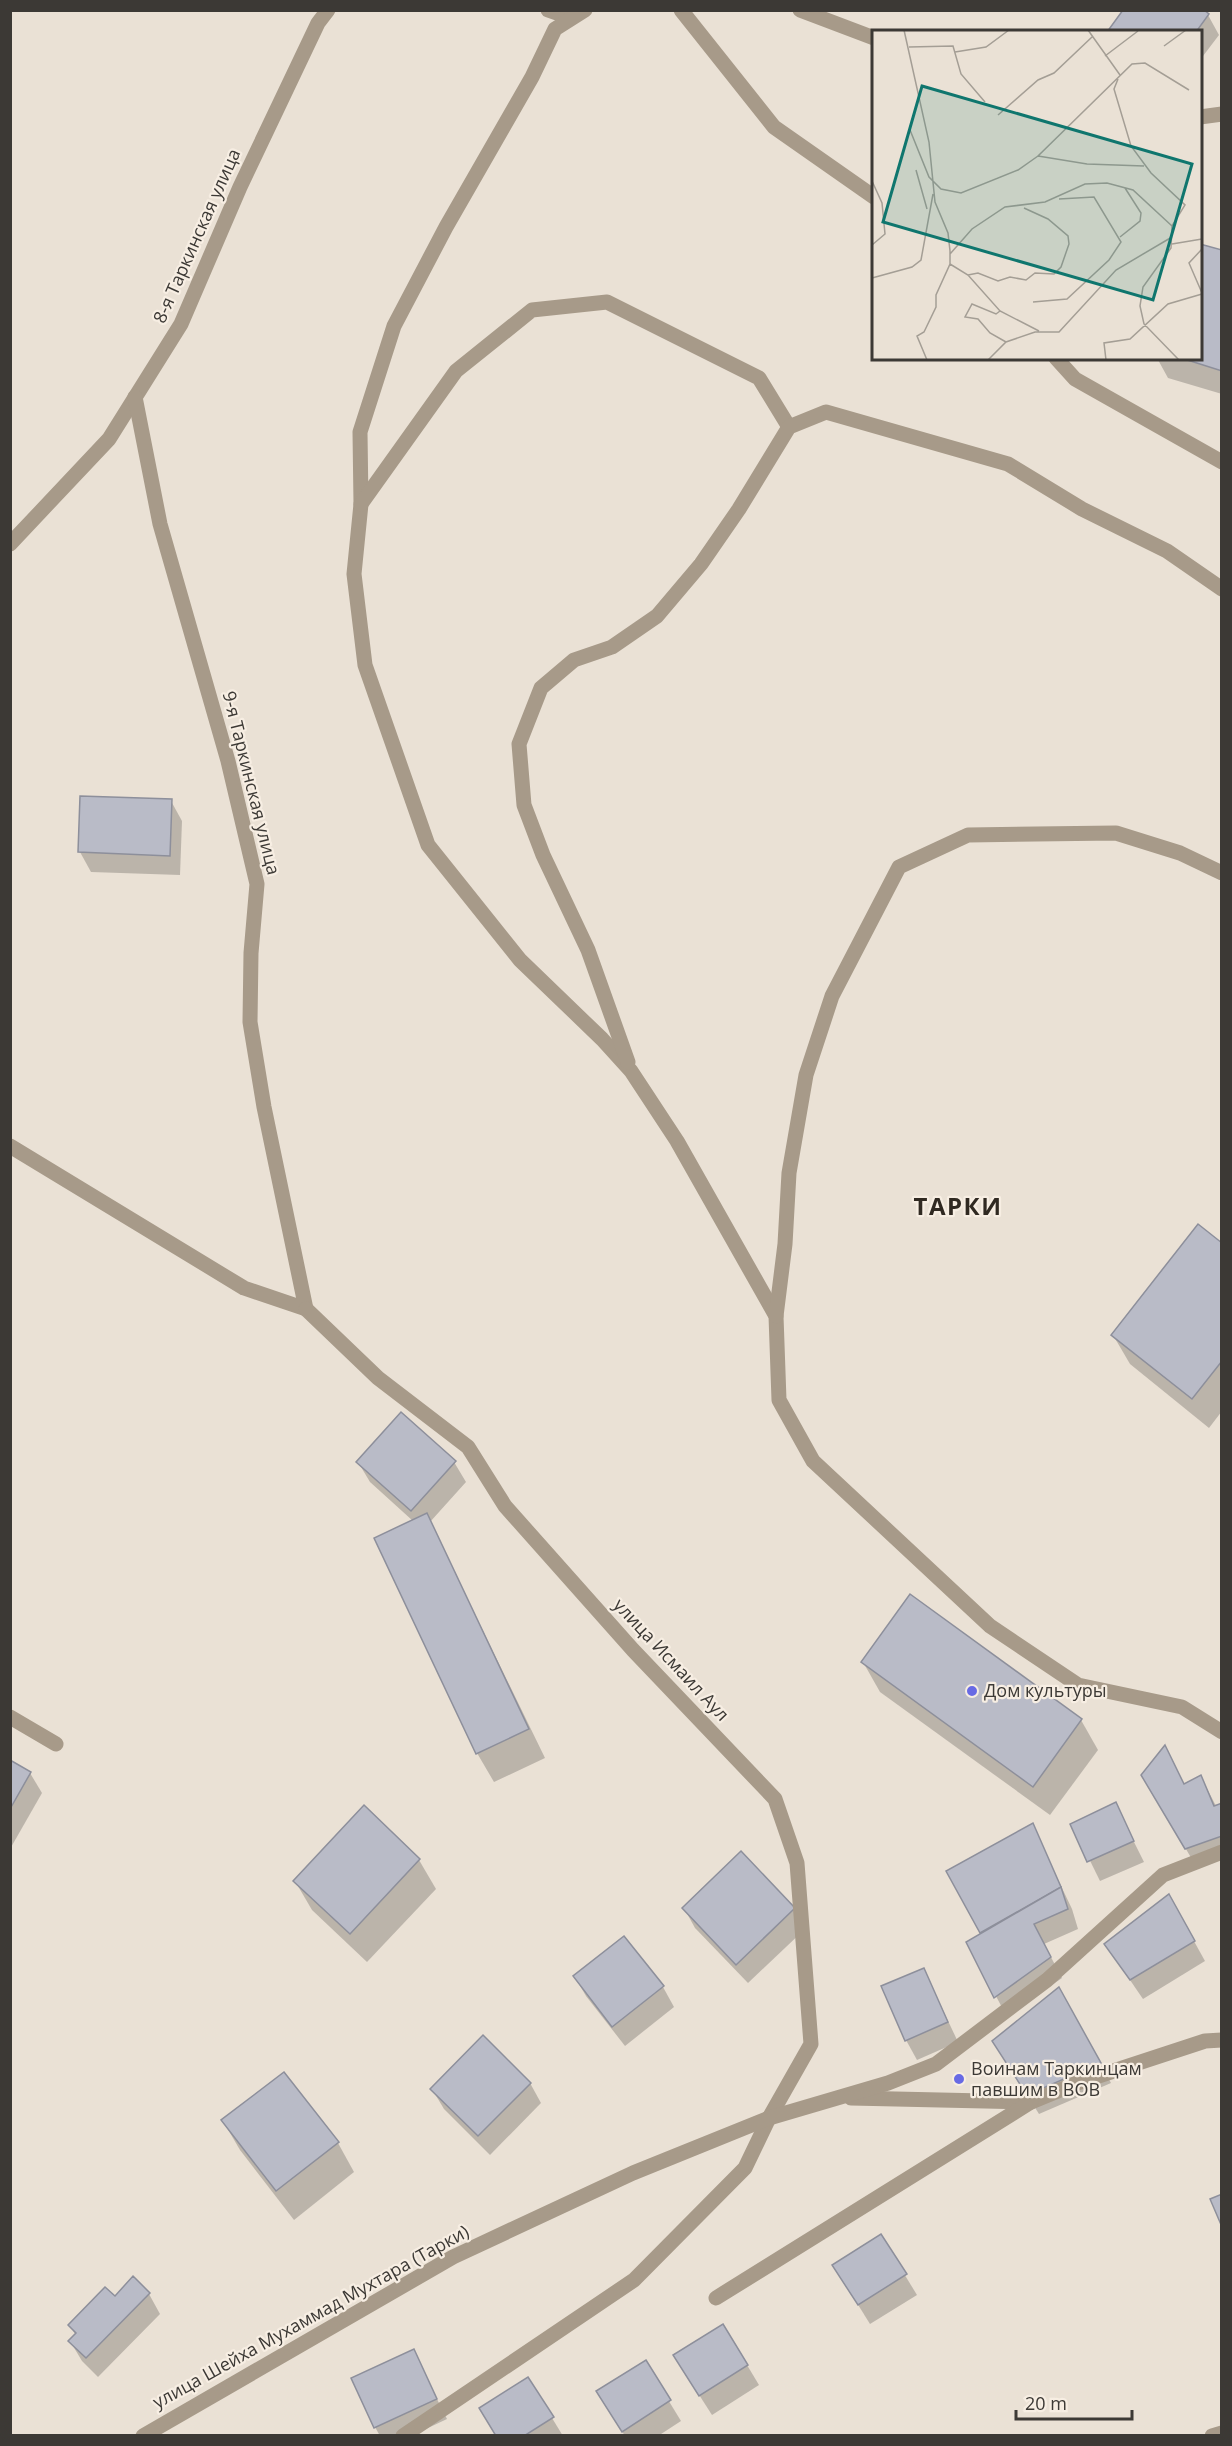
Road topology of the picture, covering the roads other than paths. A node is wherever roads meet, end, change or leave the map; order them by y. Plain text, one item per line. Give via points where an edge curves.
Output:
1 (328, 10) edge
2 (548, 10) edge
3 (585, 10) edge
4 (681, 10) edge
5 (800, 10) edge
6 (571, 18) junction
7 (872, 38) edge
8 (1221, 114) edge
9 (1202, 117) edge
10 (872, 196) edge
11 (1058, 360) edge
12 (135, 397) junction
13 (789, 427) junction
14 (1221, 462) edge
15 (361, 504) junction
16 (10, 544) edge
17 (1221, 589) edge
18 (1221, 873) edge
19 (631, 1071) junction
20 (10, 1146) edge
21 (306, 1309) junction
22 (776, 1316) junction
23 (10, 1717) edge
24 (1221, 1732) edge
25 (56, 1744) dead end
26 (1221, 1852) edge
27 (1221, 2040) edge
28 (833, 2097) junction
29 (1031, 2102) junction
30 (769, 2118) junction
31 (716, 2298) dead end
32 (1221, 2433) edge
33 (142, 2436) edge
34 (403, 2436) edge
35 (1212, 2436) edge

1 - 12 street, 8-я Таркинская улица via 318,23 245,176 181,324
2 - 6 street
3 - 6 street
4 - 10 street via 774,127
5 - 7 street
6 - 15 street via 555,29 394,326 360,432
8 - 9 street
11 - 14 street via 1075,379
12 - 16 street, 8-я Таркинская улица via 109,439
12 - 21 street, 9-я Таркинская улица via 160,524 228,761 257,884 250,1022
13 - 15 street via 759,378 607,302 532,310 456,371
13 - 17 street via 826,412 1008,464 1082,509 1167,550
13 - 19 street via 707,555 657,616 612,647 574,660 541,688 519,744 524,805 588,950
15 - 19 street via 354,574 366,665 428,845 520,960
18 - 22 street via 1180,853 1116,833 968,835 900,867 832,996 806,1075 789,1173
19 - 22 street via 677,1141
20 - 21 street via 244,1288
21 - 30 street, улица Исмаил Аул via 378,1378 468,1447 505,1506 633,1650 775,1799 797,1863 812,2044
22 - 24 street via 779,1400 813,1461 990,1626 1068,1678 1078,1684 1182,1707
23 - 25 street
26 - 28 street, улица Шейха Мухаммад Мухтара (Тарки) via 1163,1875 1047,1980 936,2064 888,2083
27 - 29 street via 1205,2041
28 - 29 street
28 - 30 street, улица Шейха Мухаммад Мухтара (Тарки)
29 - 31 street
30 - 33 street, улица Шейха Мухаммад Мухтара (Тарки) via 633,2173 453,2257
30 - 34 street, улица Исмаил Аул via 745,2168 634,2280
32 - 35 street

